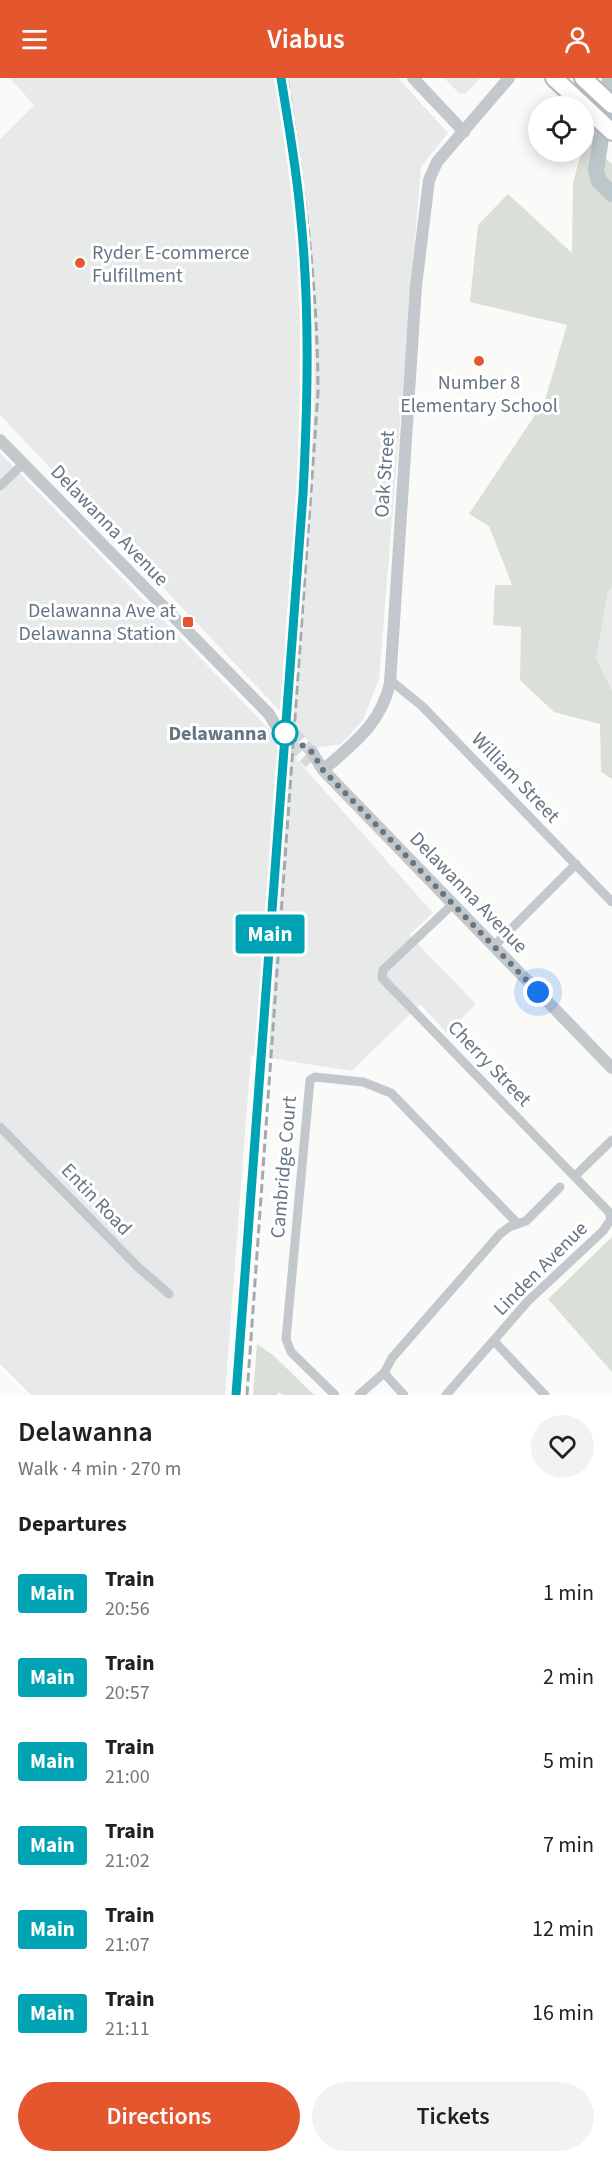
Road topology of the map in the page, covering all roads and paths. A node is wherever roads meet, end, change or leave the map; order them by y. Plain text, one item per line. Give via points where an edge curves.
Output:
1 (413, 78) edge
2 (509, 78) edge
3 (554, 78) edge
4 (589, 84) edge
5 (612, 105) edge
6 (464, 132) junction
7 (612, 132) edge
8 (0, 440) edge
9 (23, 464) junction
10 (0, 486) edge
11 (390, 680) junction
12 (276, 721) tunnel mouth
13 (311, 758) tunnel mouth
14 (323, 770) junction
15 (576, 864) junction
16 (612, 902) edge
17 (454, 903) junction
18 (494, 946) junction
19 (612, 1068) edge
20 (0, 1126) edge
21 (612, 1140) edge
22 (575, 1176) junction
23 (560, 1187) dead end
24 (517, 1223) junction
25 (169, 1294) dead end
26 (494, 1341) junction
27 (384, 1373) junction
28 (335, 1395) edge
29 (359, 1395) edge
30 (404, 1395) edge
31 (446, 1395) edge
32 (545, 1395) edge

1 - 6 street
2 - 6 street, Oak Street
3 - 7 highway
4 - 5 highway
6 - 11 street, Oak Street via 433,168 426,192 416,286
8 - 9 street, Delawanna Avenue
9 - 10 street
9 - 12 street, Delawanna Avenue
11 - 14 street, Oak Street via 386,702 374,723
11 - 15 street, William Street via 422,706
13 - 14 street, Delawanna Avenue
14 - 17 street, Delawanna Avenue
15 - 16 street, William Street
15 - 18 street
17 - 18 street, Delawanna Avenue
17 - 22 street, Cherry Street via 381,975
18 - 19 street, Delawanna Avenue
20 - 25 street, Entin Road
21 - 22 street
22 - 26 street, Linden Avenue via 611,1219 528,1301
23 - 24 street via 526,1221
24 - 27 street via 500,1234 392,1358
24 - 28 street, Cambridge Court via 391,1093 363,1082 315,1077 310,1080 286,1339 291,1352
26 - 31 street, Linden Avenue
26 - 32 street
27 - 29 street
27 - 30 street

